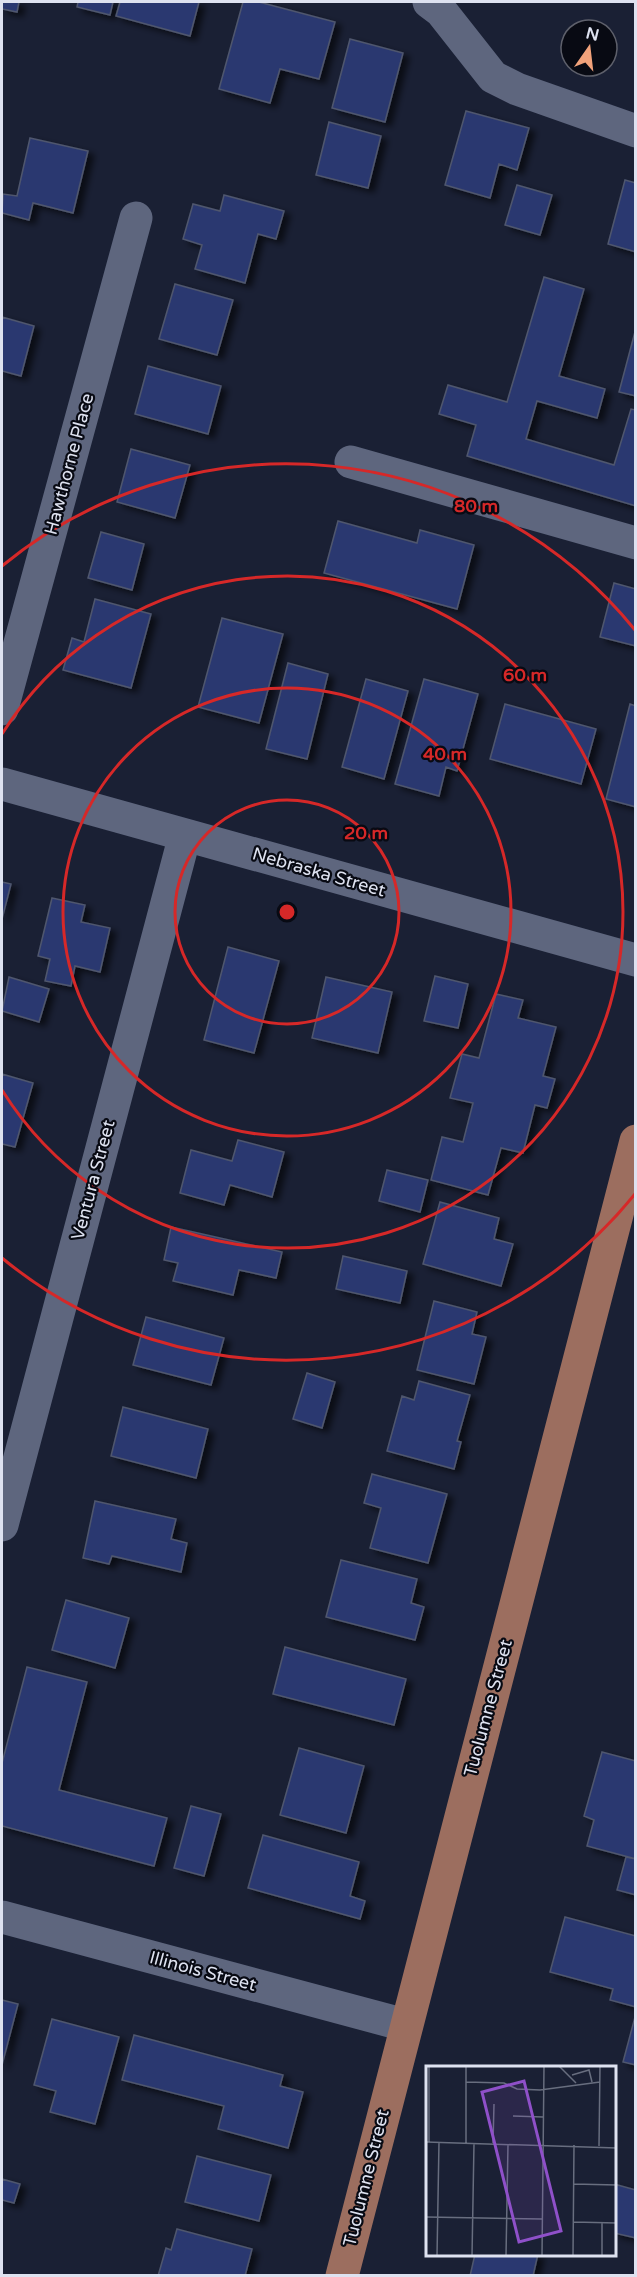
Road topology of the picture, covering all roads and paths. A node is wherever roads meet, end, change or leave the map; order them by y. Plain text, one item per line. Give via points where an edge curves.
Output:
1 (429, 2) edge
2 (636, 131) edge
3 (136, 218) dead end
4 (351, 462) dead end
5 (636, 543) edge
6 (2, 709) edge
7 (2, 784) edge
8 (184, 835) junction
9 (636, 960) edge
10 (636, 1141) edge
11 (2, 1525) edge
12 (2, 1917) edge
13 (405, 2025) junction
14 (342, 2276) edge

1 - 2 street via 441,11 493,77
3 - 6 street, Hawthorne Place
4 - 5 street
7 - 8 street, Nebraska Street
8 - 9 street, Nebraska Street
8 - 11 street, Ventura Street
10 - 13 main road, Tuolumne Street
12 - 13 street, Illinois Street
13 - 14 main road, Tuolumne Street

